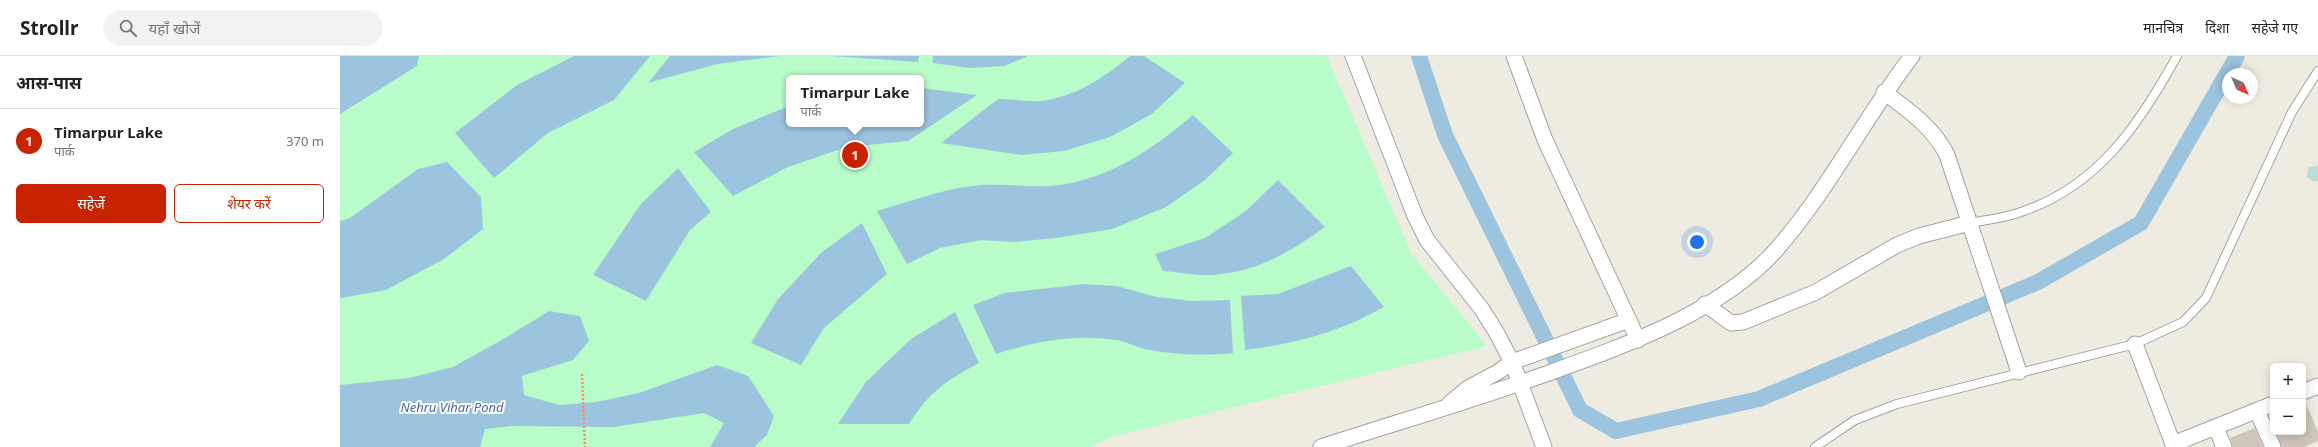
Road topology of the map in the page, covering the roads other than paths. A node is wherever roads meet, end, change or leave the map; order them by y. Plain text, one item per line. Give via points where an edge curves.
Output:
1 (1353, 56) edge
2 (1514, 56) edge
3 (1912, 56) edge
4 (2177, 56) edge
5 (2318, 72) edge
6 (1884, 92) junction
7 (1972, 227) junction
8 (1705, 304) junction
9 (1629, 320) junction
10 (1638, 340) junction
11 (2135, 344) junction
12 (1518, 360) junction
13 (2019, 372) junction
14 (1520, 383) junction
15 (2318, 386) edge
16 (2306, 391) edge
17 (2270, 405) edge
18 (1446, 407) junction
19 (2257, 411) junction
20 (2216, 428) junction
21 (2174, 445) edge
22 (1321, 447) edge
23 (1544, 447) edge
24 (1815, 447) edge
25 (2224, 447) edge
26 (2273, 447) edge

1 - 12 street via 1415,216 1427,240
2 - 9 street via 1544,140
3 - 6 street
4 - 7 lane via 2164,80 2128,132 2095,171 2064,193 2018,213
5 - 11 lane via 2292,112 2206,298 2182,322
6 - 7 street via 1929,127 1940,141
6 - 8 street via 1812,205 1776,250 1754,272
7 - 8 street via 1919,236 1897,245 1816,292 1743,322 1731,323
7 - 13 street
8 - 10 street
9 - 10 street
9 - 12 street
10 - 14 street
11 - 13 lane
11 - 21 street
12 - 14 street
12 - 18 street via 1468,388
13 - 24 lane via 1897,404 1855,420
14 - 18 street
14 - 23 street
15 - 16 street
17 - 19 street
18 - 22 street
19 - 20 street
19 - 26 street
20 - 21 street
20 - 25 street

